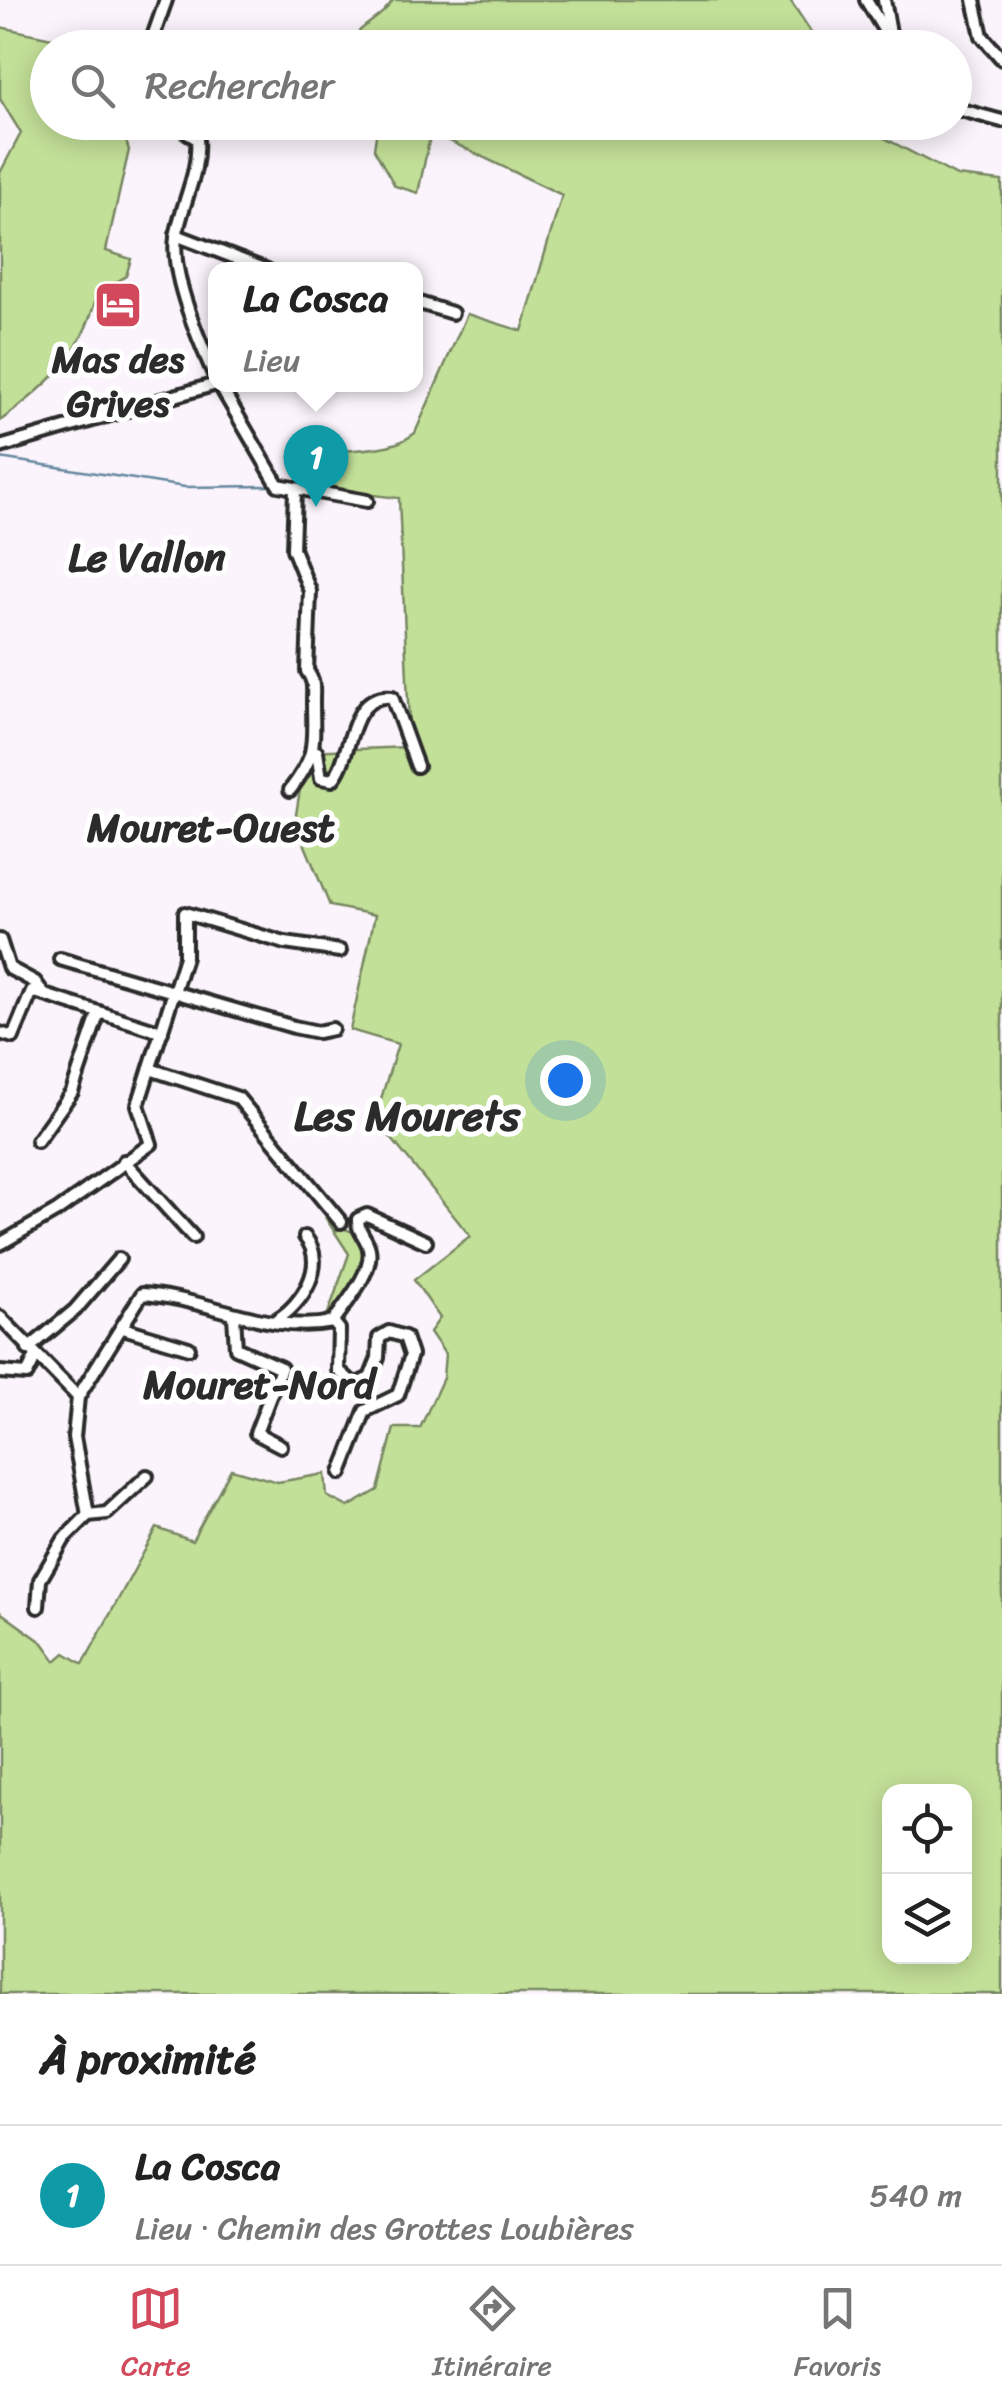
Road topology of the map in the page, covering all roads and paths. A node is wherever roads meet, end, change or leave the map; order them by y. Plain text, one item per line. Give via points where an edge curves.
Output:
1 (166, 0) edge
2 (866, 0) edge
3 (884, 0) edge
4 (974, 0) edge
5 (155, 30) edge
6 (884, 30) edge
7 (891, 30) edge
8 (1002, 59) edge
9 (972, 113) edge
10 (1002, 121) edge
11 (195, 140) edge
12 (176, 235) junction
13 (246, 262) edge
14 (423, 304) edge
15 (452, 313) dead end
16 (208, 357) edge
17 (208, 385) edge
18 (223, 392) edge
19 (0, 447) edge
20 (296, 492) junction
21 (367, 501) dead end
22 (316, 740) junction
23 (417, 766) dead end
24 (290, 790) dead end
25 (0, 940) edge
26 (340, 951) dead end
27 (60, 959) dead end
28 (43, 993) junction
29 (174, 993) junction
30 (99, 1012) junction
31 (332, 1029) dead end
32 (162, 1032) junction
33 (0, 1033) edge
34 (150, 1069) junction
35 (37, 1141) dead end
36 (124, 1161) junction
37 (340, 1222) dead end
38 (194, 1237) dead end
39 (305, 1237) dead end
40 (426, 1242) dead end
41 (0, 1244) edge
42 (119, 1259) dead end
43 (234, 1316) junction
44 (0, 1317) edge
45 (276, 1320) junction
46 (334, 1322) junction
47 (123, 1328) junction
48 (190, 1348) dead end
49 (31, 1353) junction
50 (0, 1372) edge
51 (78, 1398) junction
52 (281, 1446) dead end
53 (341, 1474) dead end
54 (147, 1476) dead end
55 (88, 1515) junction
56 (38, 1607) dead end

1 - 5 street
2 - 6 street
3 - 7 street
4 - 8 street via 982,36
9 - 10 street
11 - 12 street via 196,166
12 - 13 street
12 - 16 street via 186,296
14 - 15 street
17 - 19 street
18 - 20 street via 274,482
20 - 21 street
20 - 22 street via 293,549 310,591 308,671
22 - 23 street via 325,782 338,775 357,720 375,700 392,697
22 - 24 street
25 - 28 street via 10,968
26 - 29 street via 285,943 184,913 185,958
27 - 29 street
28 - 30 street
28 - 33 street via 32,992 13,1037
29 - 31 street via 294,1027
29 - 32 street
30 - 32 street
30 - 35 street via 72,1092
32 - 34 street
34 - 36 street via 138,1104 153,1138
34 - 37 street via 238,1098
36 - 38 street
36 - 41 street
39 - 45 street via 314,1253 304,1294
40 - 46 street via 367,1215 358,1220 369,1260
42 - 49 street
43 - 45 street
43 - 47 street via 146,1294
43 - 52 street via 236,1348 281,1368 256,1433
44 - 49 street
45 - 46 street via 305,1328
46 - 53 street via 338,1370 351,1384 370,1378 384,1334 401,1334 411,1351 395,1399 362,1415
47 - 48 street
47 - 51 street
49 - 50 street via 31,1372
49 - 51 street
51 - 55 street via 76,1442
54 - 55 street via 107,1513
55 - 56 street via 47,1562

